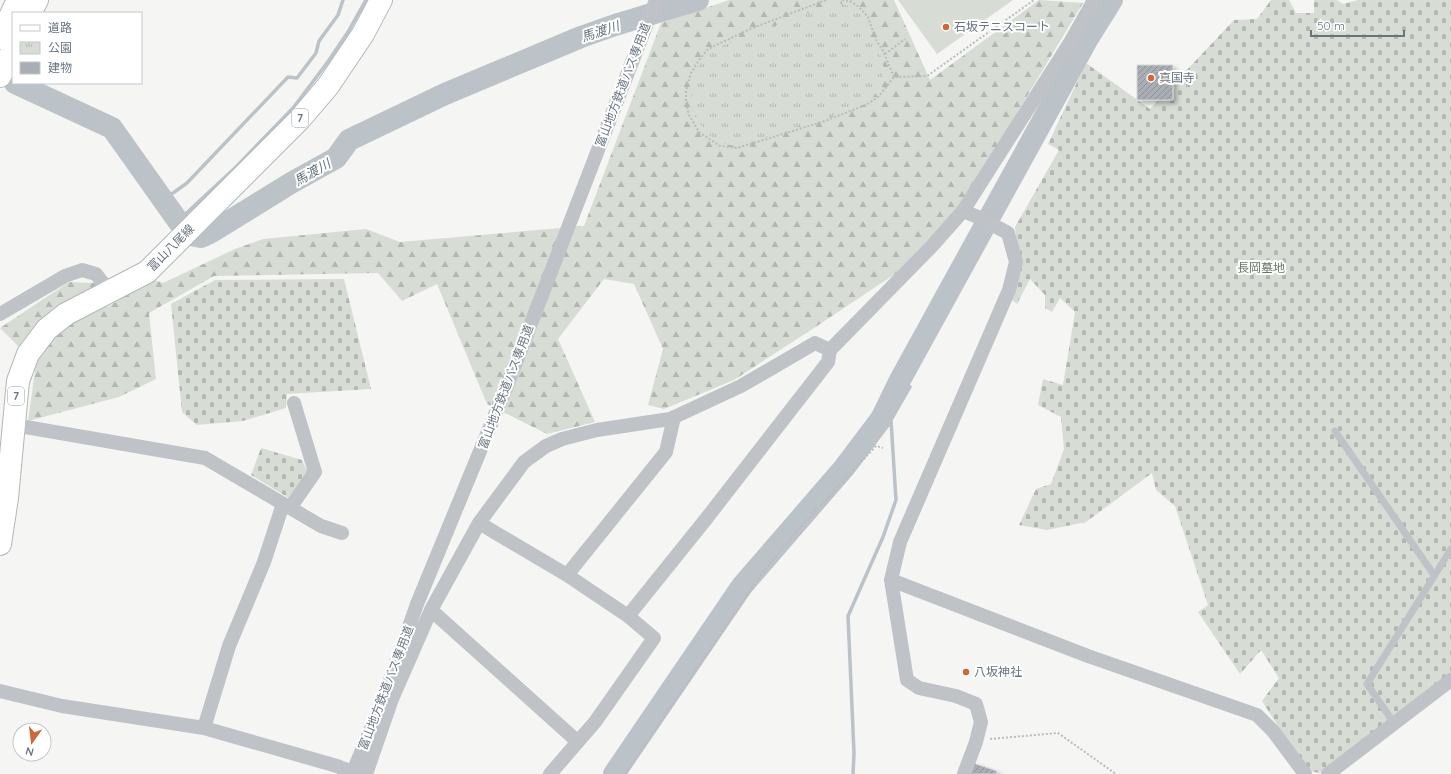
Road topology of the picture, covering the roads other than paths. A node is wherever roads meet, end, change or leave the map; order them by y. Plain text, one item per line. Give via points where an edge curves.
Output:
1 (18, 0) edge
2 (36, 0) edge
3 (381, 0) edge
4 (656, 0) edge
5 (1094, 0) edge
6 (15, 12) edge
7 (30, 12) edge
8 (12, 28) edge
9 (8, 47) edge
10 (0, 76) edge
11 (964, 211) junction
12 (110, 292) junction
13 (0, 314) edge
14 (830, 350) junction
15 (294, 403) dead end
16 (674, 417) junction
17 (14, 425) junction
18 (1335, 432) dead end
19 (287, 506) junction
20 (479, 523) junction
21 (342, 533) dead end
22 (0, 544) edge
23 (1451, 549) edge
24 (1434, 574) junction
25 (566, 575) junction
26 (891, 580) junction
27 (431, 610) junction
28 (628, 616) junction
29 (1451, 680) edge
30 (0, 691) edge
31 (1394, 723) junction
32 (204, 728) junction
33 (578, 742) junction
34 (357, 774) edge
35 (550, 774) edge
36 (964, 774) edge
37 (1305, 774) edge
38 (1328, 774) edge

1 - 6 main road
2 - 7 main road
3 - 12 main road, 富山八尾線 / 7 via 363,34 328,86 299,120 147,272
4 - 34 street, 富山地方鉄道バス専用道 via 506,388 418,604
5 - 11 street
8 - 9 main road
9 - 10 main road
11 - 14 street
11 - 26 street via 1008,233 1016,262 1009,290 900,542
12 - 13 street via 96,274 82,270 65,276
12 - 17 main road, 富山八尾線 / 7 via 66,314 47,328 28,354 18,381
14 - 16 street via 815,343 741,386
14 - 28 street via 828,362
15 - 19 street via 315,472
16 - 20 street via 597,430 546,446 524,462
16 - 25 street via 666,452
17 - 19 street via 205,458
17 - 22 main road, 富山八尾線 / 7
18 - 24 lane
19 - 21 street via 321,526
19 - 32 street via 229,646
20 - 25 street
20 - 27 street
23 - 24 lane
24 - 31 lane via 1367,684
25 - 28 street
26 - 36 street via 907,680 919,688 956,696 976,704 981,722
26 - 37 street via 1088,656 1257,715 1274,731
27 - 33 street
27 - 34 street
28 - 33 street via 654,638
29 - 31 street
30 - 32 street via 62,706
31 - 38 street
32 - 34 street
33 - 35 street

